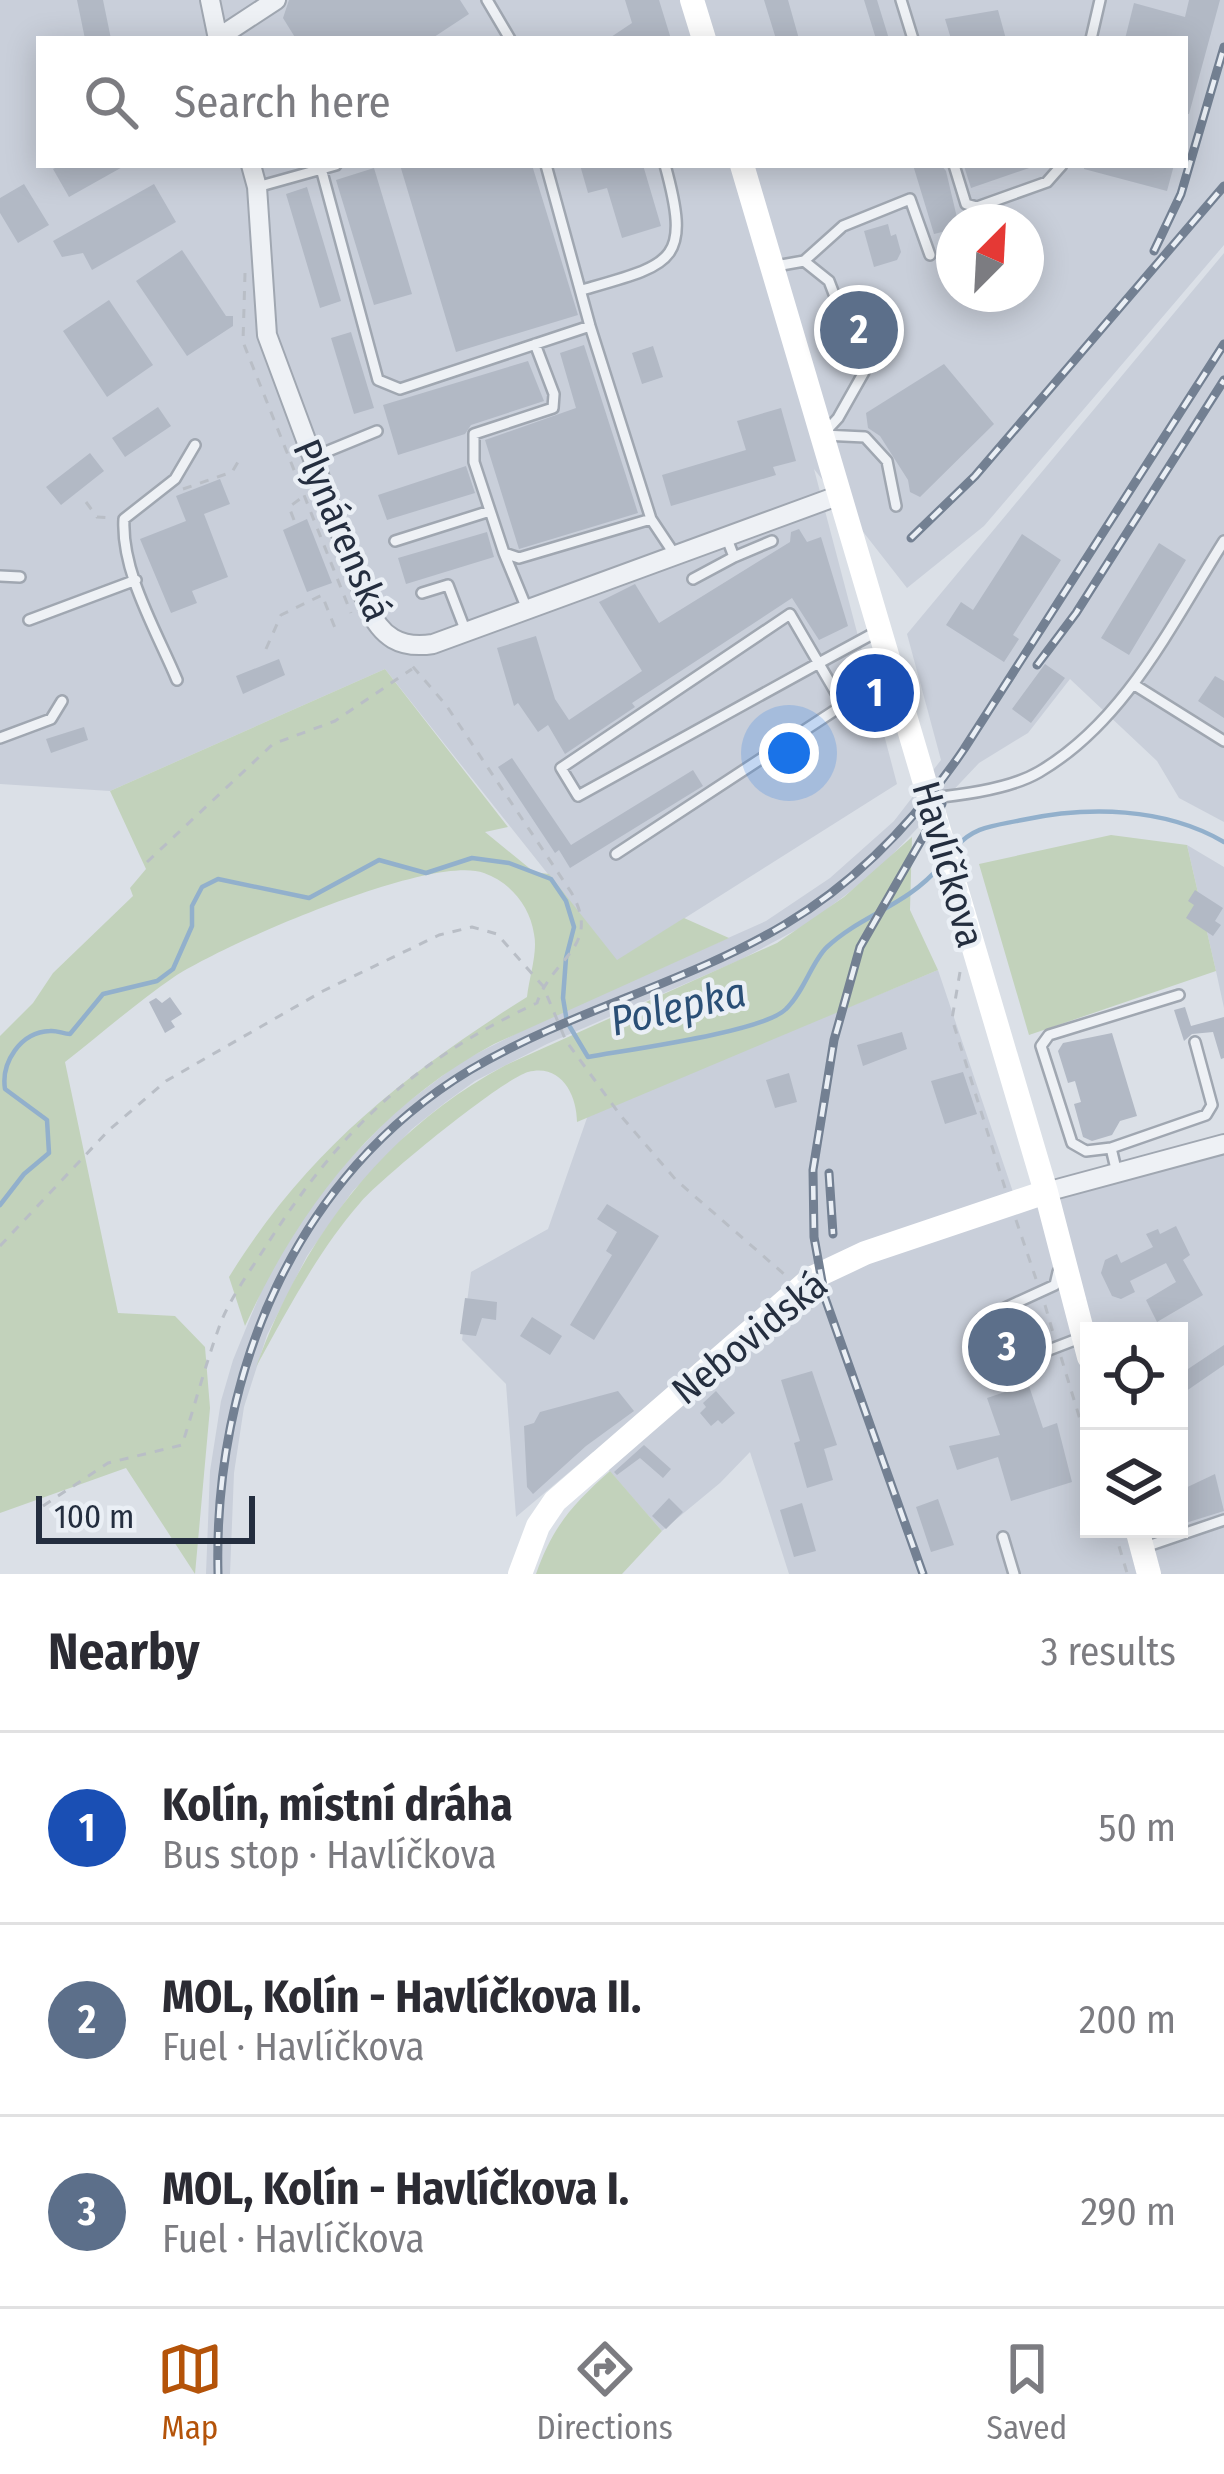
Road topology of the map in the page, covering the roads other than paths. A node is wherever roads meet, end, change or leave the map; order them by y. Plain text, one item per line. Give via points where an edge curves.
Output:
1 (210, 0) edge
2 (276, 0) edge
3 (487, 0) edge
4 (692, 0) edge
5 (901, 0) edge
6 (1100, 0) edge
7 (217, 36) edge
8 (222, 36) edge
9 (508, 36) edge
10 (703, 36) edge
11 (913, 36) edge
12 (1092, 36) edge
13 (254, 168) edge
14 (330, 168) edge
15 (547, 168) edge
16 (666, 168) edge
17 (743, 168) edge
18 (955, 168) edge
19 (1059, 168) edge
20 (322, 172) junction
21 (271, 183) junction
22 (930, 256) dead end
23 (805, 261) junction
24 (772, 267) junction
25 (582, 290) junction
26 (590, 326) junction
27 (535, 344) junction
28 (376, 431) dead end
29 (822, 435) junction
30 (195, 446) dead end
31 (311, 458) junction
32 (840, 495) junction
33 (896, 506) dead end
34 (490, 511) junction
35 (651, 519) junction
36 (726, 536) junction
37 (395, 541) dead end
38 (1224, 541) edge
39 (772, 542) dead end
40 (668, 546) junction
41 (504, 553) junction
42 (734, 557) junction
43 (0, 576) edge
44 (20, 577) dead end
45 (692, 579) dead end
46 (136, 580) junction
47 (422, 593) dead end
48 (521, 597) junction
49 (28, 620) dead end
50 (879, 630) junction
51 (466, 632) junction
52 (819, 663) junction
53 (177, 680) dead end
54 (1133, 684) junction
55 (62, 701) dead end
56 (0, 738) edge
57 (1224, 741) edge
58 (930, 798) junction
59 (616, 854) dead end
60 (1179, 994) dead end
61 (1195, 1042) dead end
62 (1224, 1144) edge
63 (1111, 1148) junction
64 (1117, 1173) junction
65 (1046, 1192) junction
66 (1061, 1261) junction
67 (1080, 1326) edge
68 (1080, 1347) edge
69 (1224, 1520) edge
70 (1003, 1537) dead end
71 (1140, 1539) edge
72 (520, 1574) edge
73 (1014, 1574) edge
74 (1149, 1574) edge

1 - 7 street
2 - 8 street
3 - 9 lane
4 - 10 street
5 - 11 lane
6 - 12 lane
13 - 21 street, Plynárenská
14 - 20 lane
15 - 25 lane
16 - 25 lane via 679,215 670,251 655,266
17 - 24 street, Havlíčkova
18 - 19 lane via 966,204 976,207 1047,182
20 - 21 lane
20 - 27 lane via 378,380 400,388
21 - 31 street, Plynárenská via 267,334
22 - 23 lane via 910,199 843,226
23 - 24 lane
23 - 29 lane via 830,281 864,372
24 - 29 street, Havlíčkova
25 - 26 lane
26 - 27 lane
26 - 35 lane
27 - 34 lane via 553,409 473,434
28 - 31 lane
29 - 32 street, Havlíčkova
29 - 33 lane via 865,437 887,461
30 - 46 lane via 175,478 124,519
31 - 51 street, Plynárenská via 374,620 392,640 419,646
32 - 36 street, Plynárenská
32 - 50 street, Havlíčkova
34 - 37 lane
34 - 41 lane
35 - 40 lane
35 - 41 lane via 519,558
36 - 40 street, Plynárenská
36 - 42 lane
38 - 54 lane
39 - 42 lane
40 - 48 street, Plynárenská
41 - 48 lane
42 - 45 lane
43 - 44 lane
46 - 49 lane
46 - 53 lane
47 - 51 lane via 448,585
48 - 51 street, Plynárenská
50 - 52 lane
50 - 58 street, Havlíčkova
52 - 52 lane via 790,614 561,768 578,796
52 - 59 lane via 842,705
54 - 57 lane
54 - 58 lane via 1090,735 1036,774
55 - 56 lane via 51,718
58 - 65 street, Havlíčkova
60 - 63 lane via 1049,1035 1041,1046 1072,1143
61 - 63 lane via 1212,1105 1206,1115
62 - 64 street
63 - 64 lane
64 - 65 street
65 - 66 street, Havlíčkova
65 - 72 street, Nebovidská via 853,1258 795,1291 555,1501
66 - 67 street, Havlíčkova
66 - 68 lane via 1055,1285 981,1319 994,1371
69 - 71 lane
70 - 73 lane
71 - 74 street

